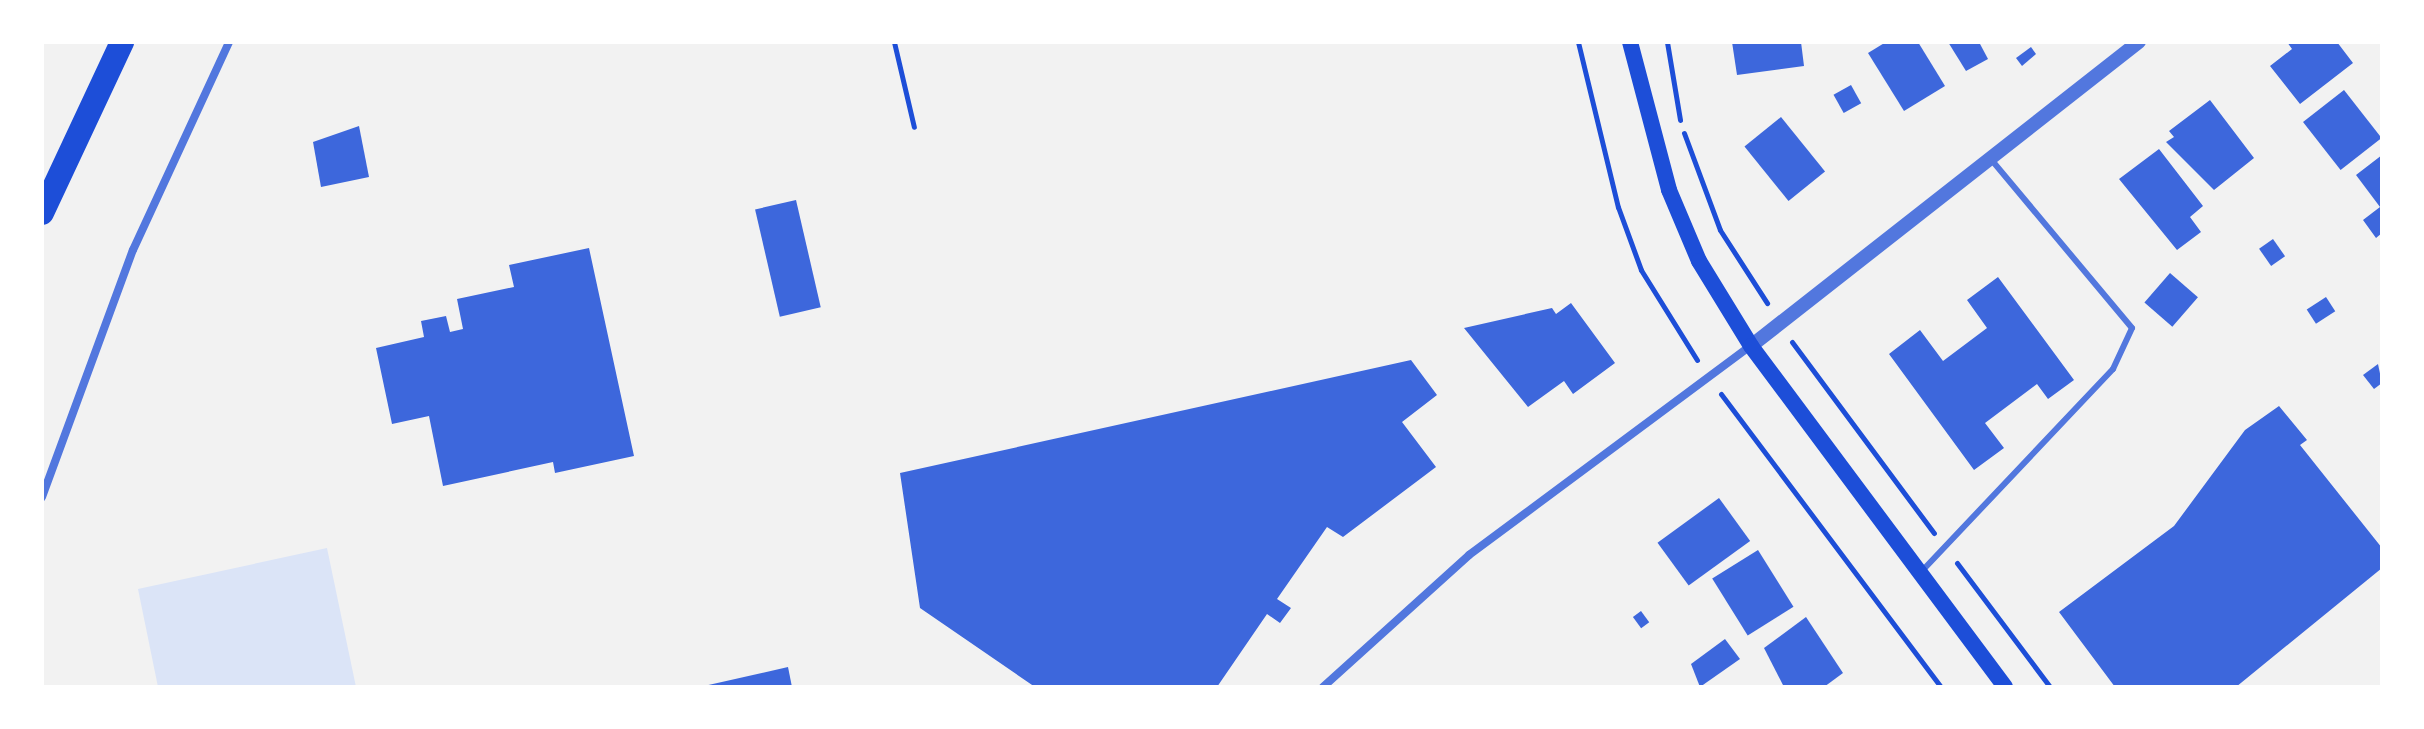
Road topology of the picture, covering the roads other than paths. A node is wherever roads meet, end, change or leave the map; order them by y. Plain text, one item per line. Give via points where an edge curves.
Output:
1 (122, 42) edge
2 (229, 42) edge
3 (1630, 42) edge
4 (2139, 42) edge
5 (1990, 158) junction
6 (42, 213) edge
7 (1751, 346) junction
8 (42, 497) edge
9 (1920, 573) junction
10 (1323, 687) edge
11 (2005, 687) edge

1 - 6 highway
2 - 8 street via 133,250
3 - 7 main road via 1669,190 1699,261
4 - 5 street
5 - 7 street
5 - 9 lane via 2132,328 2113,369
7 - 9 main road
7 - 10 street via 1469,555
9 - 11 main road

